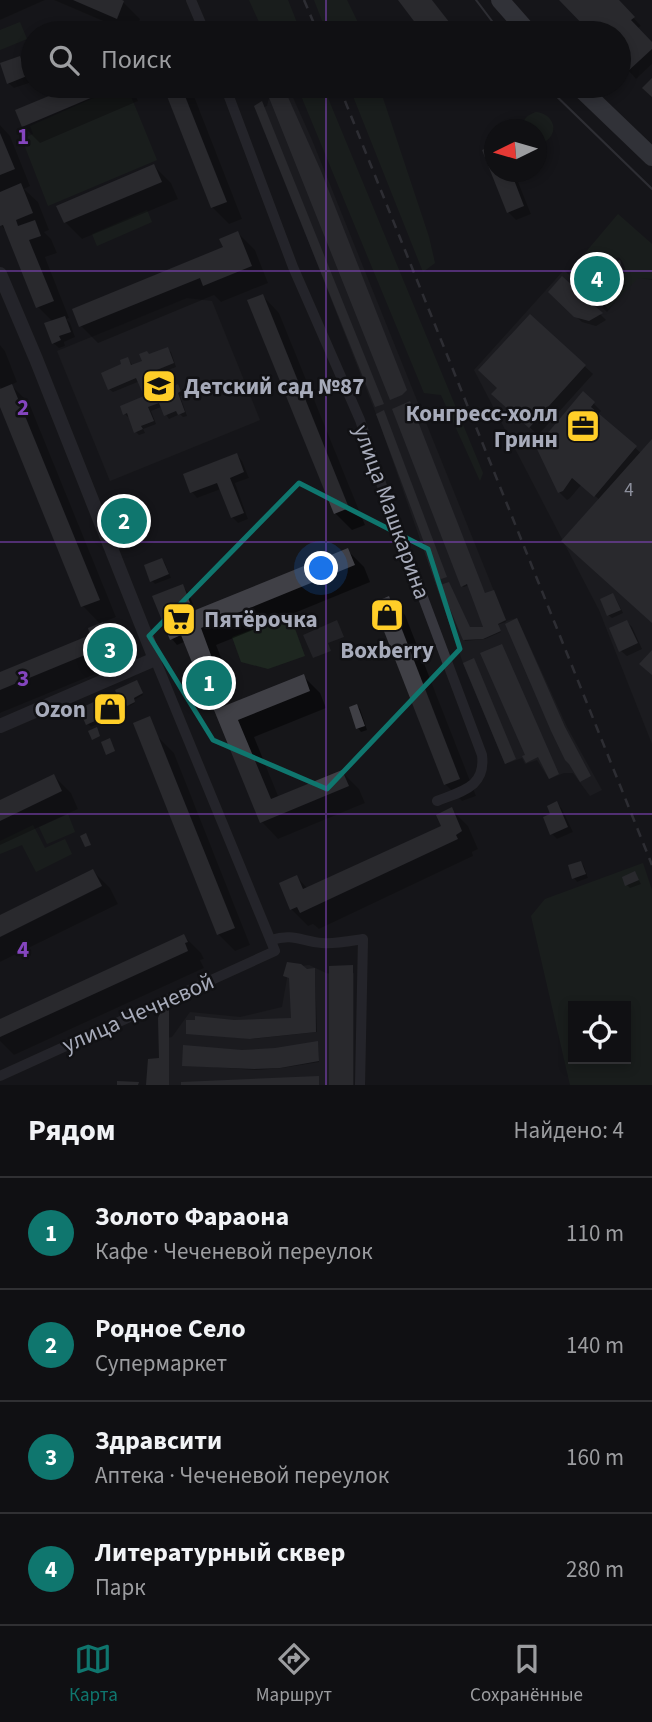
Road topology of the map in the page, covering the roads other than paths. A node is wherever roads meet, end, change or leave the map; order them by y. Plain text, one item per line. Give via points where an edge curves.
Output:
1 (191, 0) edge
2 (500, 0) edge
3 (200, 21) edge
4 (518, 21) edge
5 (230, 98) edge
6 (591, 98) edge
7 (652, 157) edge
8 (0, 274) edge
9 (155, 659) junction
10 (0, 726) edge
11 (437, 801) dead end
12 (273, 945) junction
13 (0, 1076) edge
14 (360, 1085) edge

1 - 3 street
2 - 4 main road
5 - 11 street, улица Машкарина via 293,267 359,420 481,755 483,770 478,781
6 - 7 main road
8 - 9 street
9 - 10 street
9 - 12 street
12 - 13 street, улица Чечневой
12 - 14 street via 283,936 324,943 363,939

